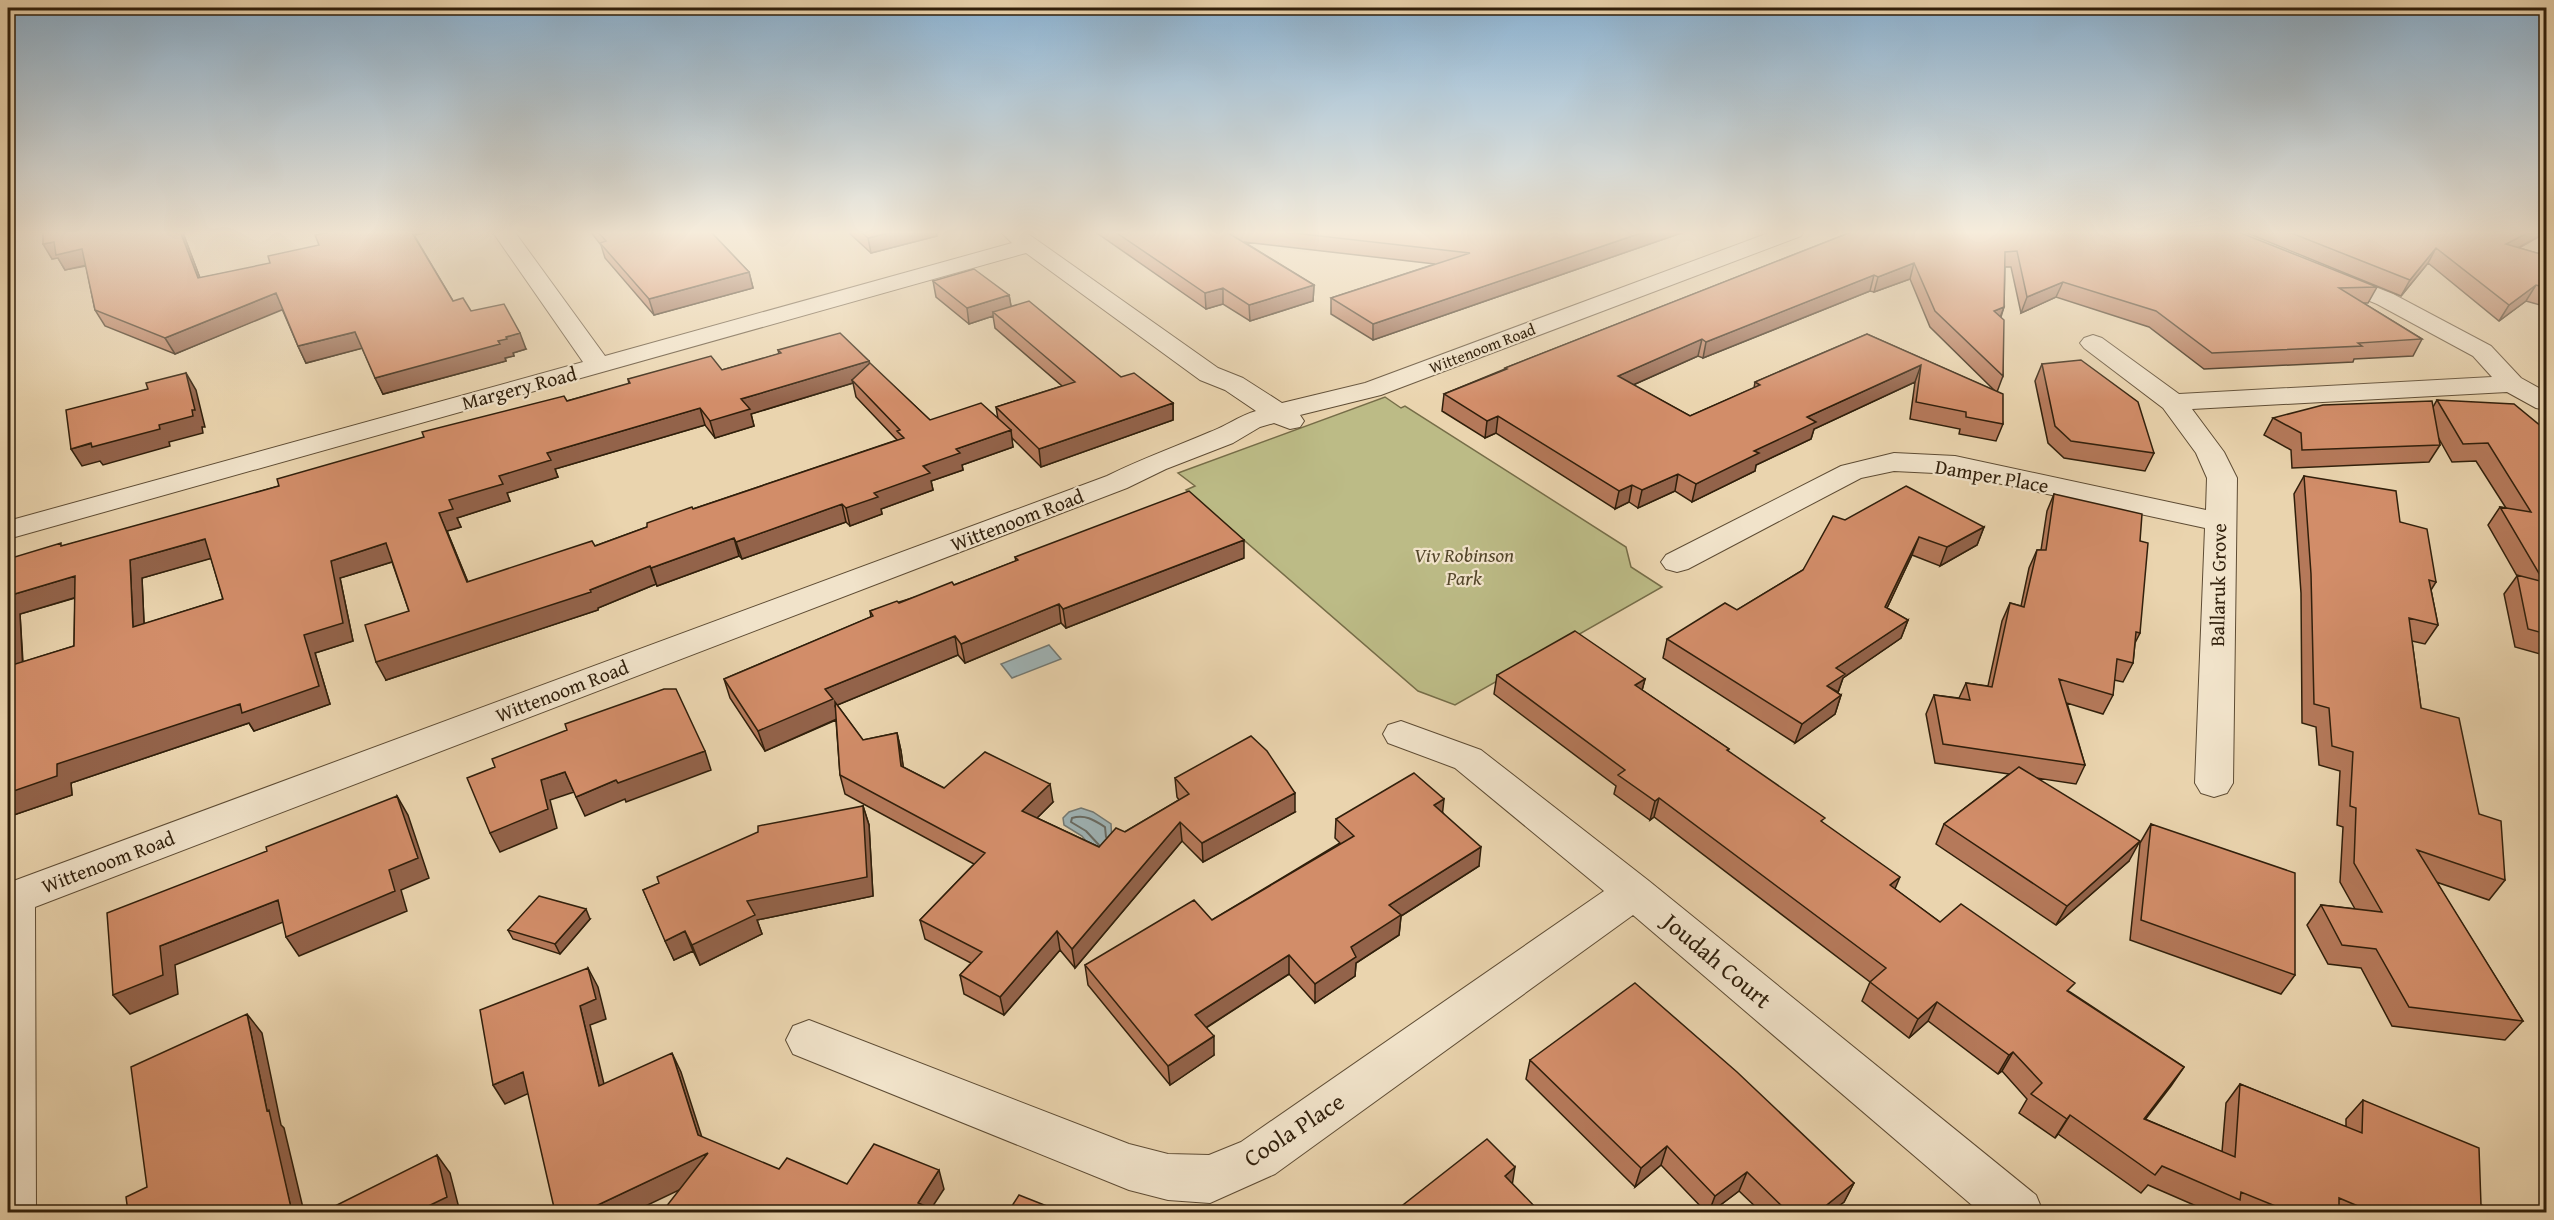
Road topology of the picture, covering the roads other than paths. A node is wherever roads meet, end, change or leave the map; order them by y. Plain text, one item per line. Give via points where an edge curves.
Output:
1 (543, 288) edge
2 (856, 288) edge
3 (1089, 288) edge
4 (1641, 288) edge
5 (2359, 288) edge
6 (2093, 342) dead end
7 (599, 366) junction
8 (2512, 384) junction
9 (2173, 402) junction
10 (2547, 402) edge
11 (1271, 422) junction
12 (2219, 522) junction
13 (8, 530) edge
14 (1677, 562) dead end
15 (1401, 734) dead end
16 (2214, 783) dead end
17 (1635, 892) junction
18 (11, 898) edge
19 (809, 1040) dead end
20 (11, 1212) edge
21 (2018, 1212) edge

1 - 7 street
2 - 7 street, Margery Road
3 - 11 street via 1209,374 1215,387
4 - 11 street, Wittenoom Road via 1372,389 1344,407
5 - 8 street via 2482,351
6 - 9 street, Ballaruk Grove
7 - 13 street, Margery Road
8 - 9 street
8 - 10 street
9 - 12 street, Ballaruk Grove via 2210,452 2222,478
11 - 18 street, Wittenoom Road via 1247,442 1168,472 1117,482
12 - 14 street, Damper Place via 1955,465 1894,462 1851,472
12 - 16 street, Ballaruk Grove
15 - 17 street, Joudah Court via 1468,759
17 - 19 street, Coola Place via 1258,1158 1210,1179 1168,1177 1129,1167
17 - 21 street, Joudah Court
18 - 20 street

